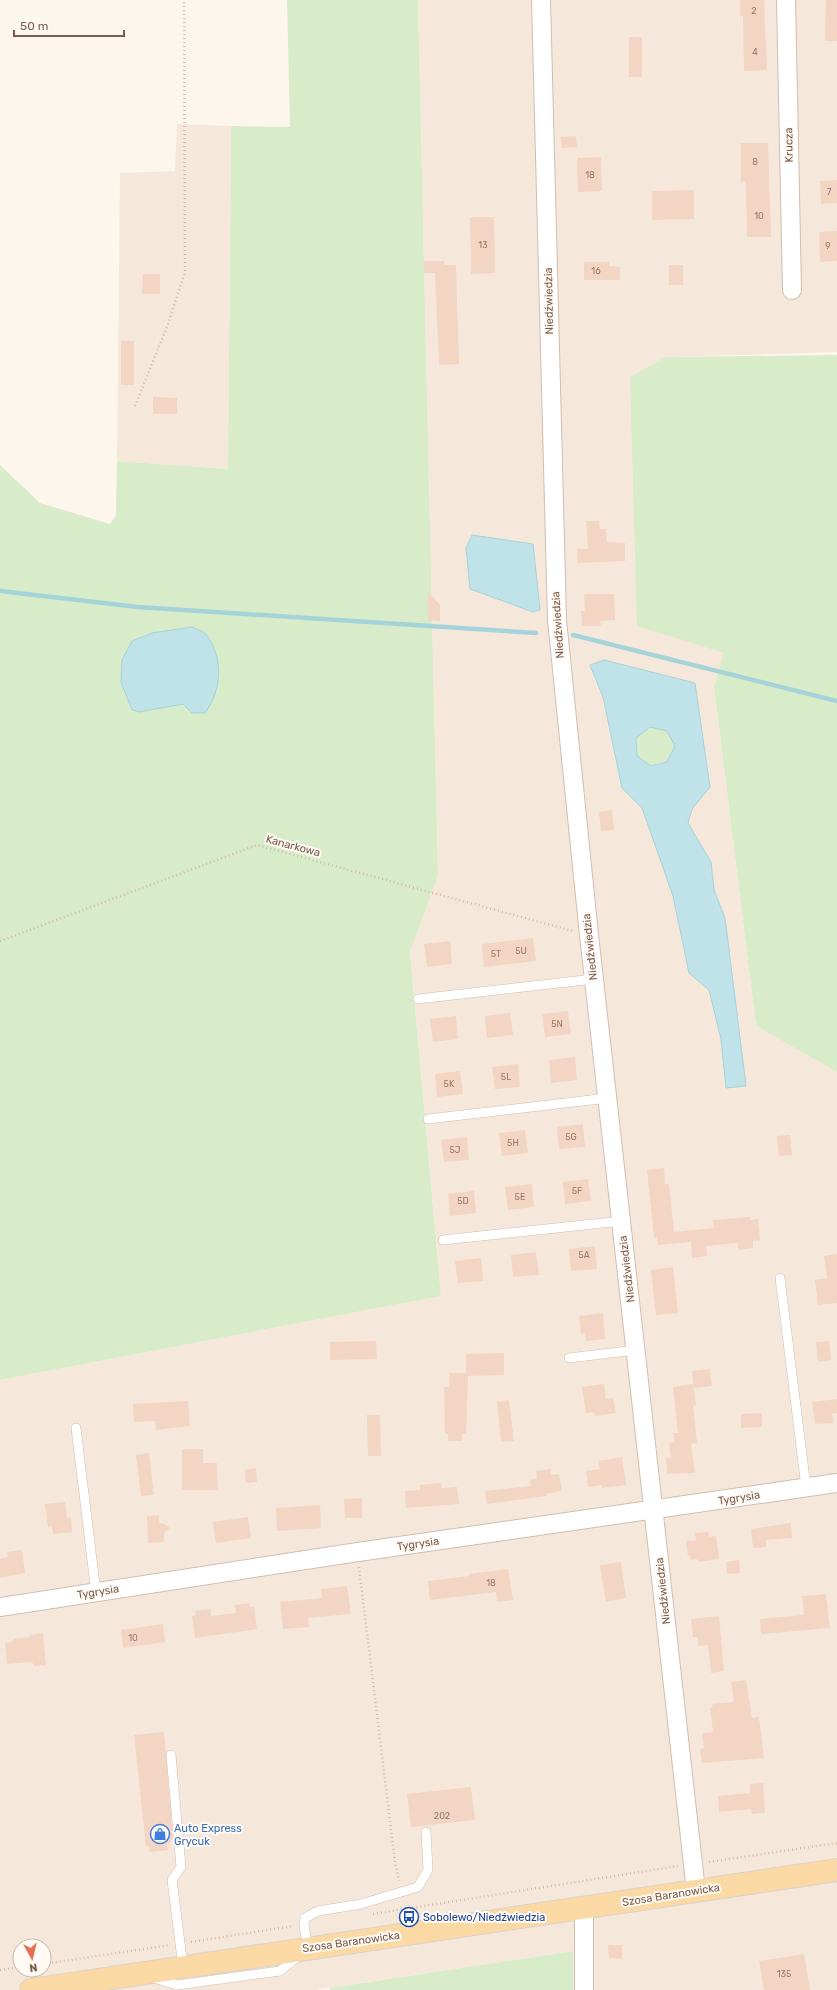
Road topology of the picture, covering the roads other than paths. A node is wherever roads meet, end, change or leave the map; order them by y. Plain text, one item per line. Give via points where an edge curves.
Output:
1 (541, 0) edge
2 (786, 0) edge
3 (792, 290) dead end
4 (594, 979) junction
5 (418, 999) dead end
6 (608, 1098) junction
7 (428, 1119) dead end
8 (622, 1221) junction
9 (443, 1240) dead end
10 (780, 1278) dead end
11 (636, 1350) junction
12 (569, 1358) dead end
13 (76, 1428) dead end
14 (837, 1483) edge
15 (806, 1487) junction
16 (654, 1510) junction
17 (96, 1593) junction
18 (0, 1607) edge
19 (171, 1755) dead end
20 (426, 1832) dead end
21 (837, 1870) edge
22 (696, 1891) junction
23 (584, 1908) junction
24 (308, 1948) junction
25 (183, 1967) junction
26 (141, 1974) junction
27 (98, 1985) edge
28 (30, 1990) edge
29 (584, 1990) edge

1 - 4 street, Niedźwiedzia via 557,620
2 - 3 street, Krucza
4 - 5 lane
4 - 6 street, Niedźwiedzia
6 - 7 lane
6 - 8 street, Niedźwiedzia
8 - 9 lane
8 - 11 street, Niedźwiedzia
10 - 15 lane
11 - 12 lane
11 - 16 street, Niedźwiedzia
13 - 17 lane
14 - 15 street, Tygrysia
15 - 16 street, Tygrysia
16 - 17 street, Tygrysia via 358,1552
16 - 22 street, Niedźwiedzia
17 - 18 street, Tygrysia
19 - 25 lane via 180,1867 172,1880
20 - 24 lane via 428,1870 418,1887 361,1904 318,1911 305,1918
21 - 22 main road, Szosa Baranowicka
22 - 23 main road, Szosa Baranowicka
23 - 24 main road, Szosa Baranowicka
23 - 29 street
24 - 25 main road, Szosa Baranowicka
24 - 26 lane via 280,1972 177,1985
25 - 26 main road, Szosa Baranowicka
26 - 27 main road, Szosa Baranowicka
27 - 28 main road, Szosa Baranowicka

